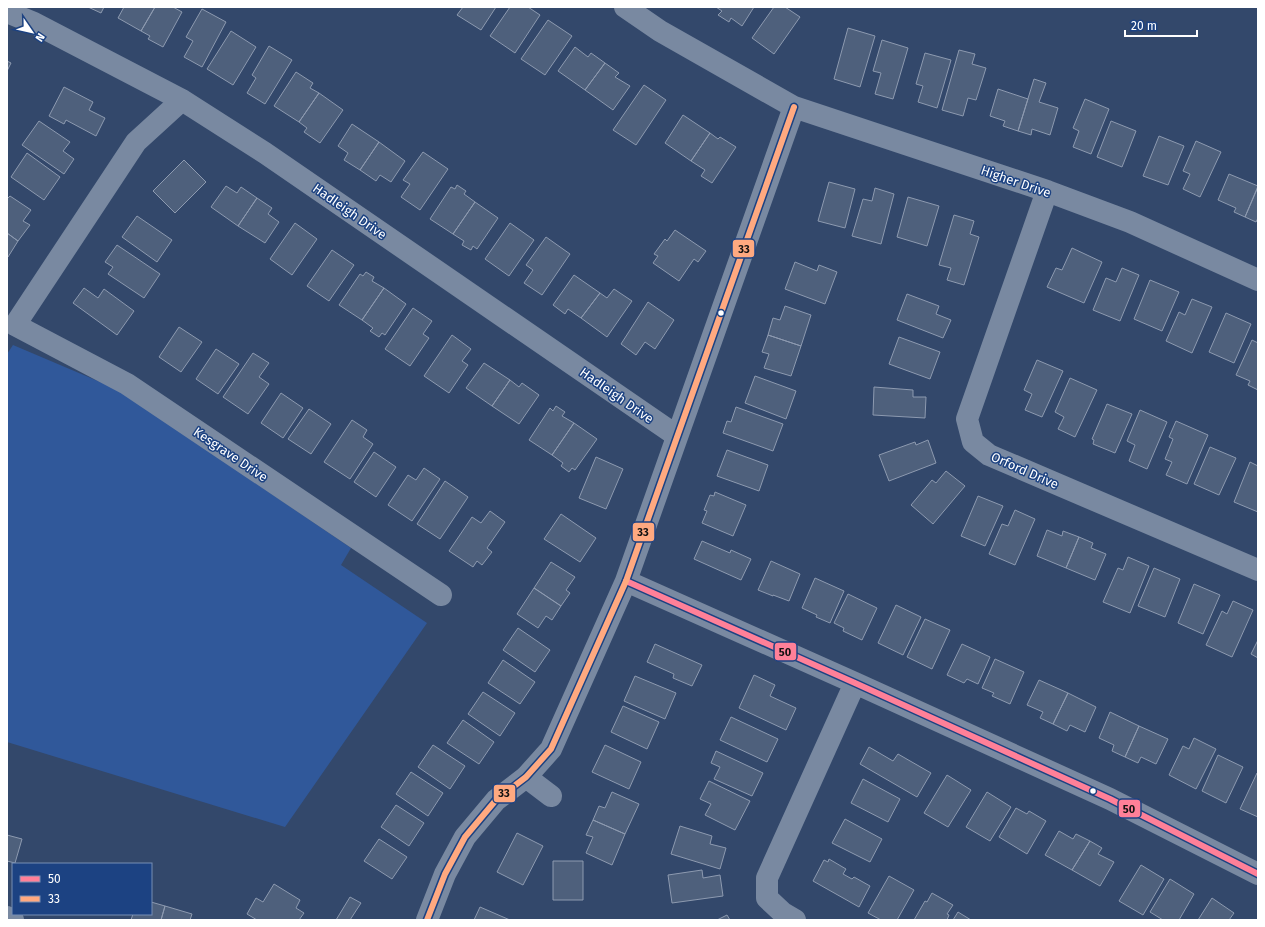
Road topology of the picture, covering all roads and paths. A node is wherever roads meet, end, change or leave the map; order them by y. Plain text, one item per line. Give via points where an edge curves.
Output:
1 (625, 7) edge
2 (7, 12) edge
3 (182, 100) junction
4 (794, 107) junction
5 (1047, 191) junction
6 (1258, 280) edge
7 (11, 331) edge
8 (677, 436) junction
9 (1258, 570) edge
10 (626, 581) junction
11 (441, 594) dead end
12 (856, 683) junction
13 (526, 777) junction
14 (551, 796) dead end
15 (1258, 874) edge
16 (7, 918) edge
17 (13, 920) edge
18 (427, 920) edge
19 (795, 920) edge

1 - 4 street, Higher Drive via 660,31
2 - 3 street, Hadleigh Drive via 34,23
3 - 7 street, Kesgrave Drive via 136,142
3 - 8 street, Hadleigh Drive via 265,153
4 - 5 street, Higher Drive
4 - 8 street
5 - 6 street, Higher Drive via 1130,222
5 - 9 street, Orford Drive via 967,420 973,442 989,455
7 - 11 street, Kesgrave Drive via 127,384
8 - 10 street
10 - 12 street
10 - 13 street via 551,749
12 - 15 street via 1110,800
12 - 19 street via 767,878 768,898 782,913
13 - 14 street
13 - 18 street via 496,800 465,837 445,874
16 - 17 street

